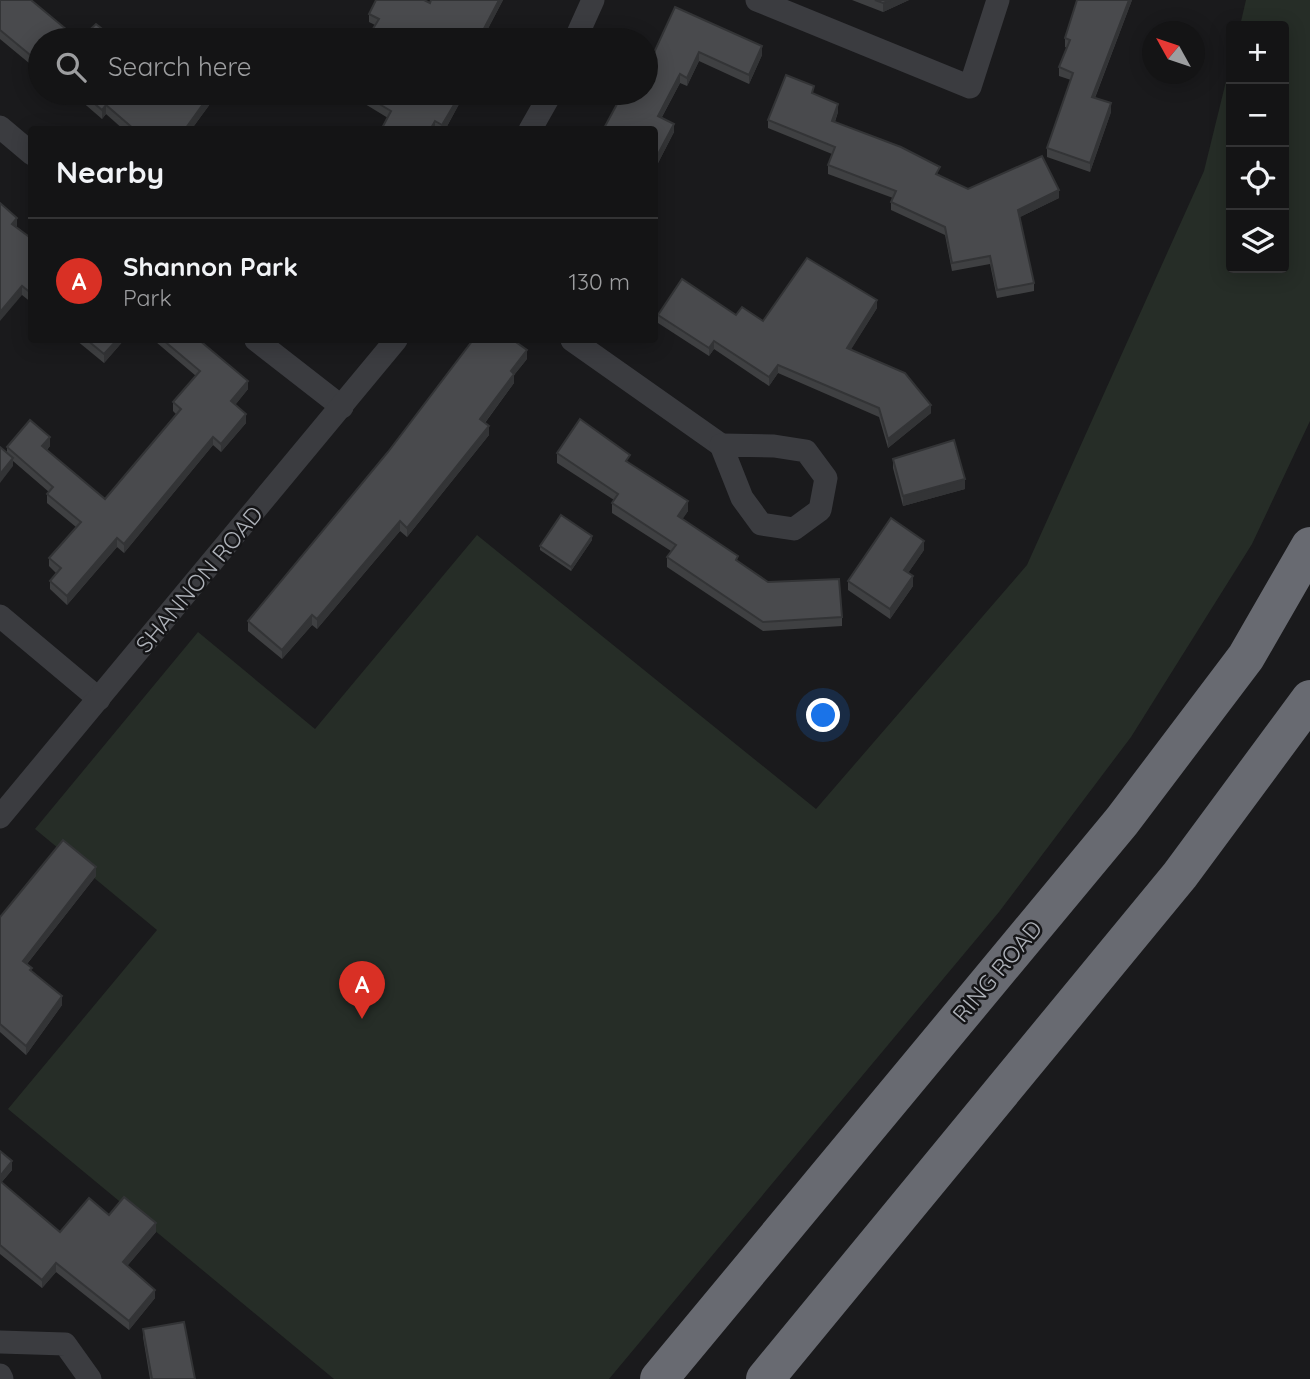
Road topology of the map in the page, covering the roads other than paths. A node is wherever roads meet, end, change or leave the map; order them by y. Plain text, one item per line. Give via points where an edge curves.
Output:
1 (593, 0) edge
2 (757, 0) edge
3 (998, 0) edge
4 (580, 28) edge
5 (544, 105) edge
6 (532, 126) edge
7 (0, 127) edge
8 (28, 151) edge
9 (260, 343) edge
10 (394, 343) edge
11 (576, 343) edge
12 (342, 407) junction
13 (720, 444) junction
14 (1310, 546) edge
15 (0, 616) edge
16 (99, 699) junction
17 (1310, 699) edge
18 (0, 817) edge
19 (0, 1342) edge
20 (90, 1379) edge
21 (659, 1379) edge
22 (765, 1379) edge

1 - 4 street
2 - 3 street via 971,86
5 - 6 street
7 - 8 street
9 - 12 street
10 - 12 street, SHANNON ROAD
11 - 13 street
12 - 16 street, SHANNON ROAD
13 - 13 street via 742,498 761,524 794,529 820,510 826,478 806,451
14 - 21 highway, RING ROAD via 1246,657 1122,821
15 - 16 street
16 - 18 street, SHANNON ROAD
17 - 22 highway via 1180,875
19 - 20 street via 65,1344

